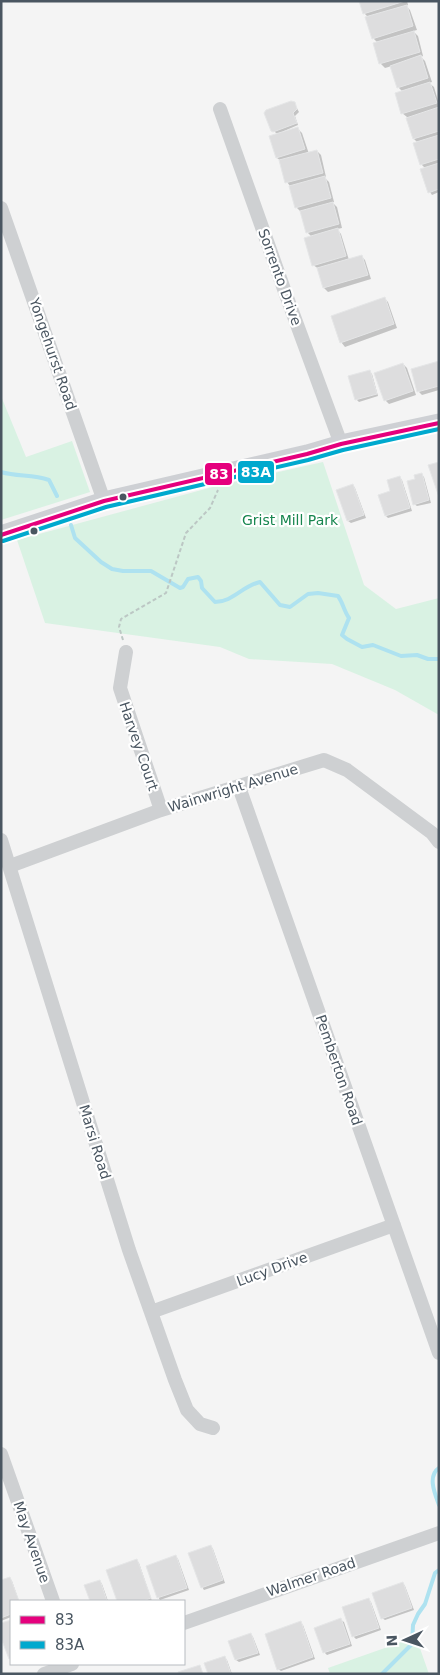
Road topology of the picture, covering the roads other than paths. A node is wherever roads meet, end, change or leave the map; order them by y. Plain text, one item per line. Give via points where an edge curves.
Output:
1 (220, 108) dead end
2 (1, 208) edge
3 (439, 423) edge
4 (341, 444) junction
5 (104, 501) junction
6 (1, 535) edge
7 (126, 652) road end
8 (239, 787) junction
9 (161, 810) junction
10 (1, 840) edge
11 (439, 842) edge
12 (10, 866) junction
13 (394, 1225) junction
14 (151, 1312) junction
15 (439, 1353) edge
16 (213, 1428) dead end
17 (1, 1454) edge
18 (439, 1533) edge
19 (53, 1600) edge
20 (185, 1623) edge
21 (69, 1665) edge
22 (44, 1674) edge

1 - 4 street, Sorrento Drive
2 - 5 street, Yongehurst Road
3 - 4 street
4 - 5 street
5 - 6 street
7 - 9 street, Harvey Court via 120,688
8 - 9 street, Wainwright Avenue
8 - 11 street, Wainwright Avenue via 324,760 347,770 432,833
8 - 13 street, Pemberton Road
9 - 12 street, Wainwright Avenue
10 - 12 street, Marsi Road
12 - 14 street, Marsi Road
13 - 14 street, Lucy Drive
13 - 15 street, Pemberton Road
14 - 16 street, Marsi Road via 187,1410 200,1424
17 - 19 street, May Avenue
18 - 20 street, Walmer Road
21 - 22 street

